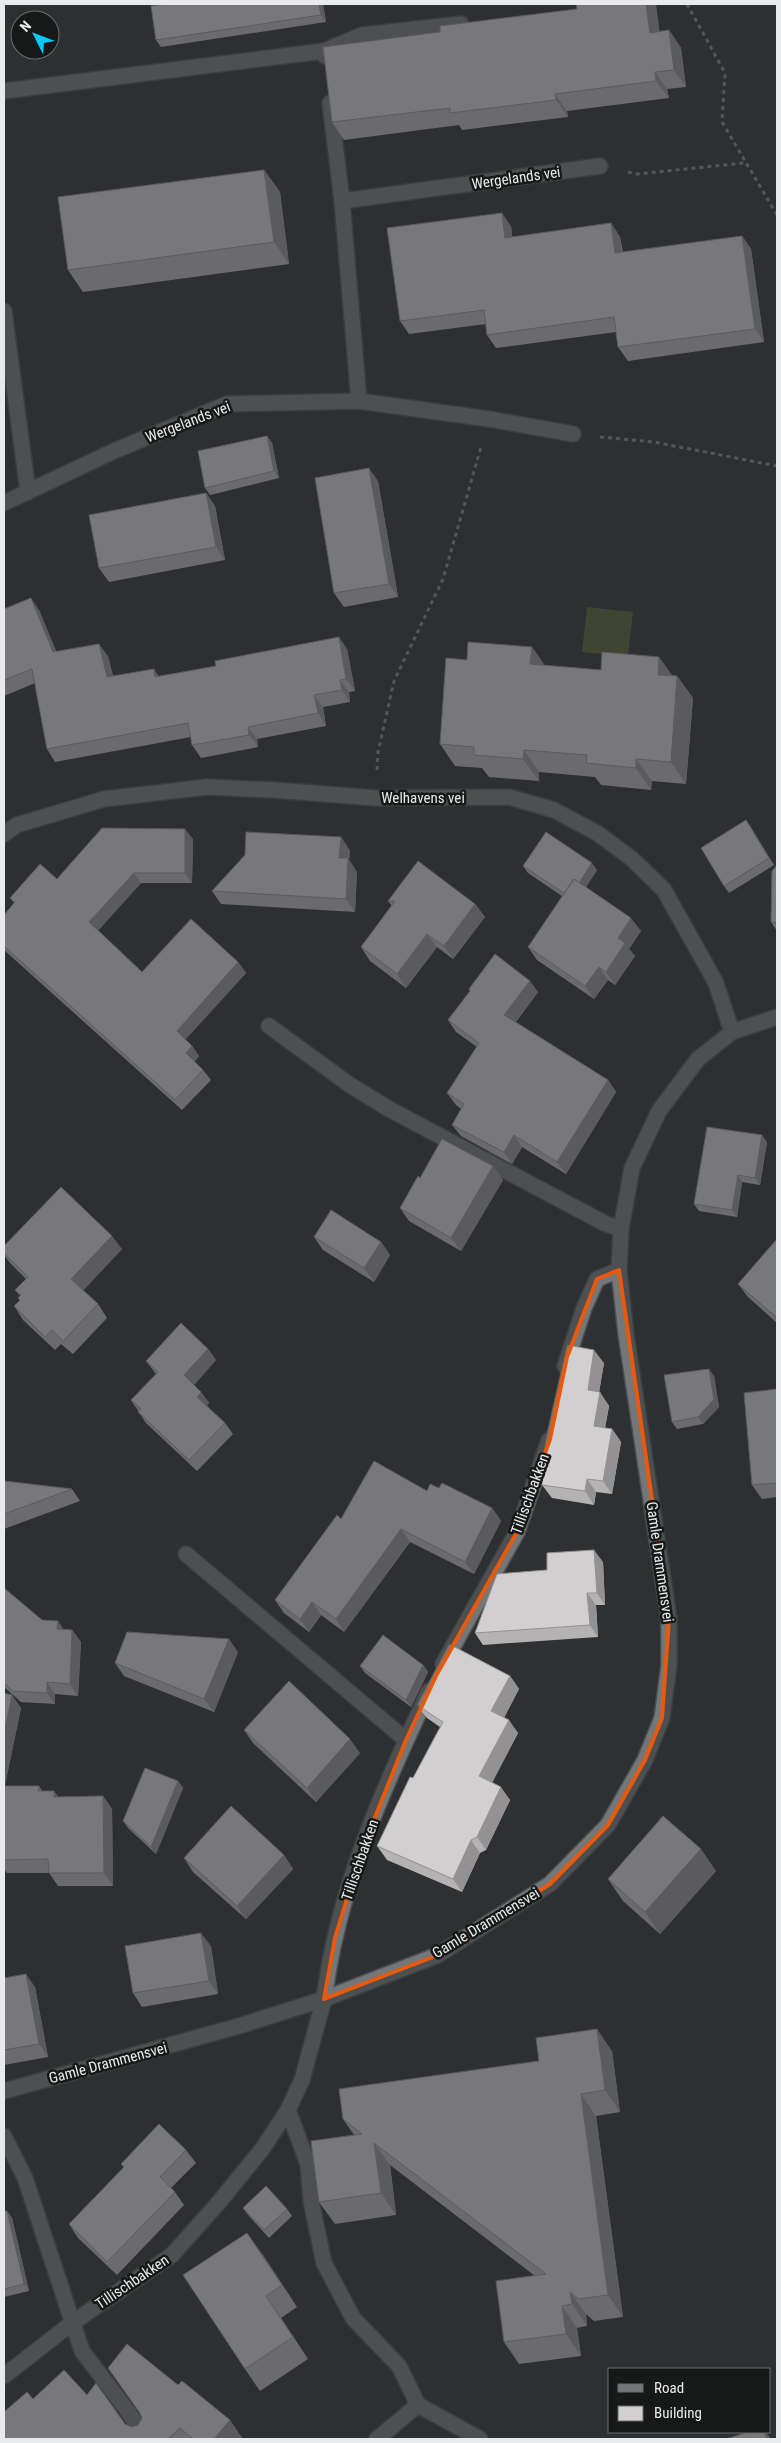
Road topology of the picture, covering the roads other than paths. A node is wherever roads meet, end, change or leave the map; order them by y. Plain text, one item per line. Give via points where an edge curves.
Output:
1 (478, 22) edge
2 (324, 52) junction
3 (326, 70) edge
4 (329, 89) edge
5 (4, 91) edge
6 (600, 166) road end
7 (342, 201) junction
8 (4, 311) edge
9 (359, 401) junction
10 (573, 434) road end
11 (28, 492) junction
12 (4, 503) edge
13 (4, 834) edge
14 (777, 1017) edge
15 (269, 1026) dead end
16 (732, 1032) junction
17 (621, 1229) junction
18 (619, 1270) junction
19 (561, 1385) edge
20 (553, 1421) edge
21 (186, 1554) dead end
22 (406, 1740) junction
23 (324, 1999) junction
24 (4, 2091) edge
25 (288, 2110) junction
26 (4, 2136) edge
27 (72, 2323) junction
28 (4, 2376) edge
29 (418, 2405) junction
30 (147, 2439) edge
31 (378, 2439) edge
32 (480, 2439) edge

1 - 2 street via 362,35
2 - 3 street
2 - 5 street
4 - 7 street
6 - 7 street, Wergelands vei
7 - 9 street
8 - 11 street
9 - 10 street, Wergelands vei via 489,418
9 - 11 street, Wergelands vei via 227,404 114,450
11 - 12 street, Wergelands vei
13 - 16 street, Welhavens vei via 17,825 104,799 208,787 376,798 509,797 554,810 597,833 664,890 716,983
14 - 16 street, Gamle Drammensvei
15 - 17 street via 389,1109
16 - 17 street, Gamle Drammensvei via 698,1059 659,1111 632,1168
17 - 18 street, Gamle Drammensvei
18 - 19 street via 597,1279 567,1357
18 - 23 street, Gamle Drammensvei via 670,1618 669,1665 662,1718 645,1760 608,1825 550,1884 438,1955
20 - 22 street, Tillischbakken via 550,1439 517,1532 437,1674
21 - 22 street
22 - 23 street, Tillischbakken via 362,1850 335,1938
23 - 24 street, Gamle Drammensvei
23 - 25 street, Tillischbakken via 302,2080
25 - 27 street, Tillischbakken via 245,2171 172,2255
25 - 29 street via 308,2164 311,2201 324,2263 353,2318 399,2366
26 - 27 street via 25,2178
27 - 28 street, Tillischbakken
27 - 30 street via 82,2351
29 - 31 street
29 - 32 street

